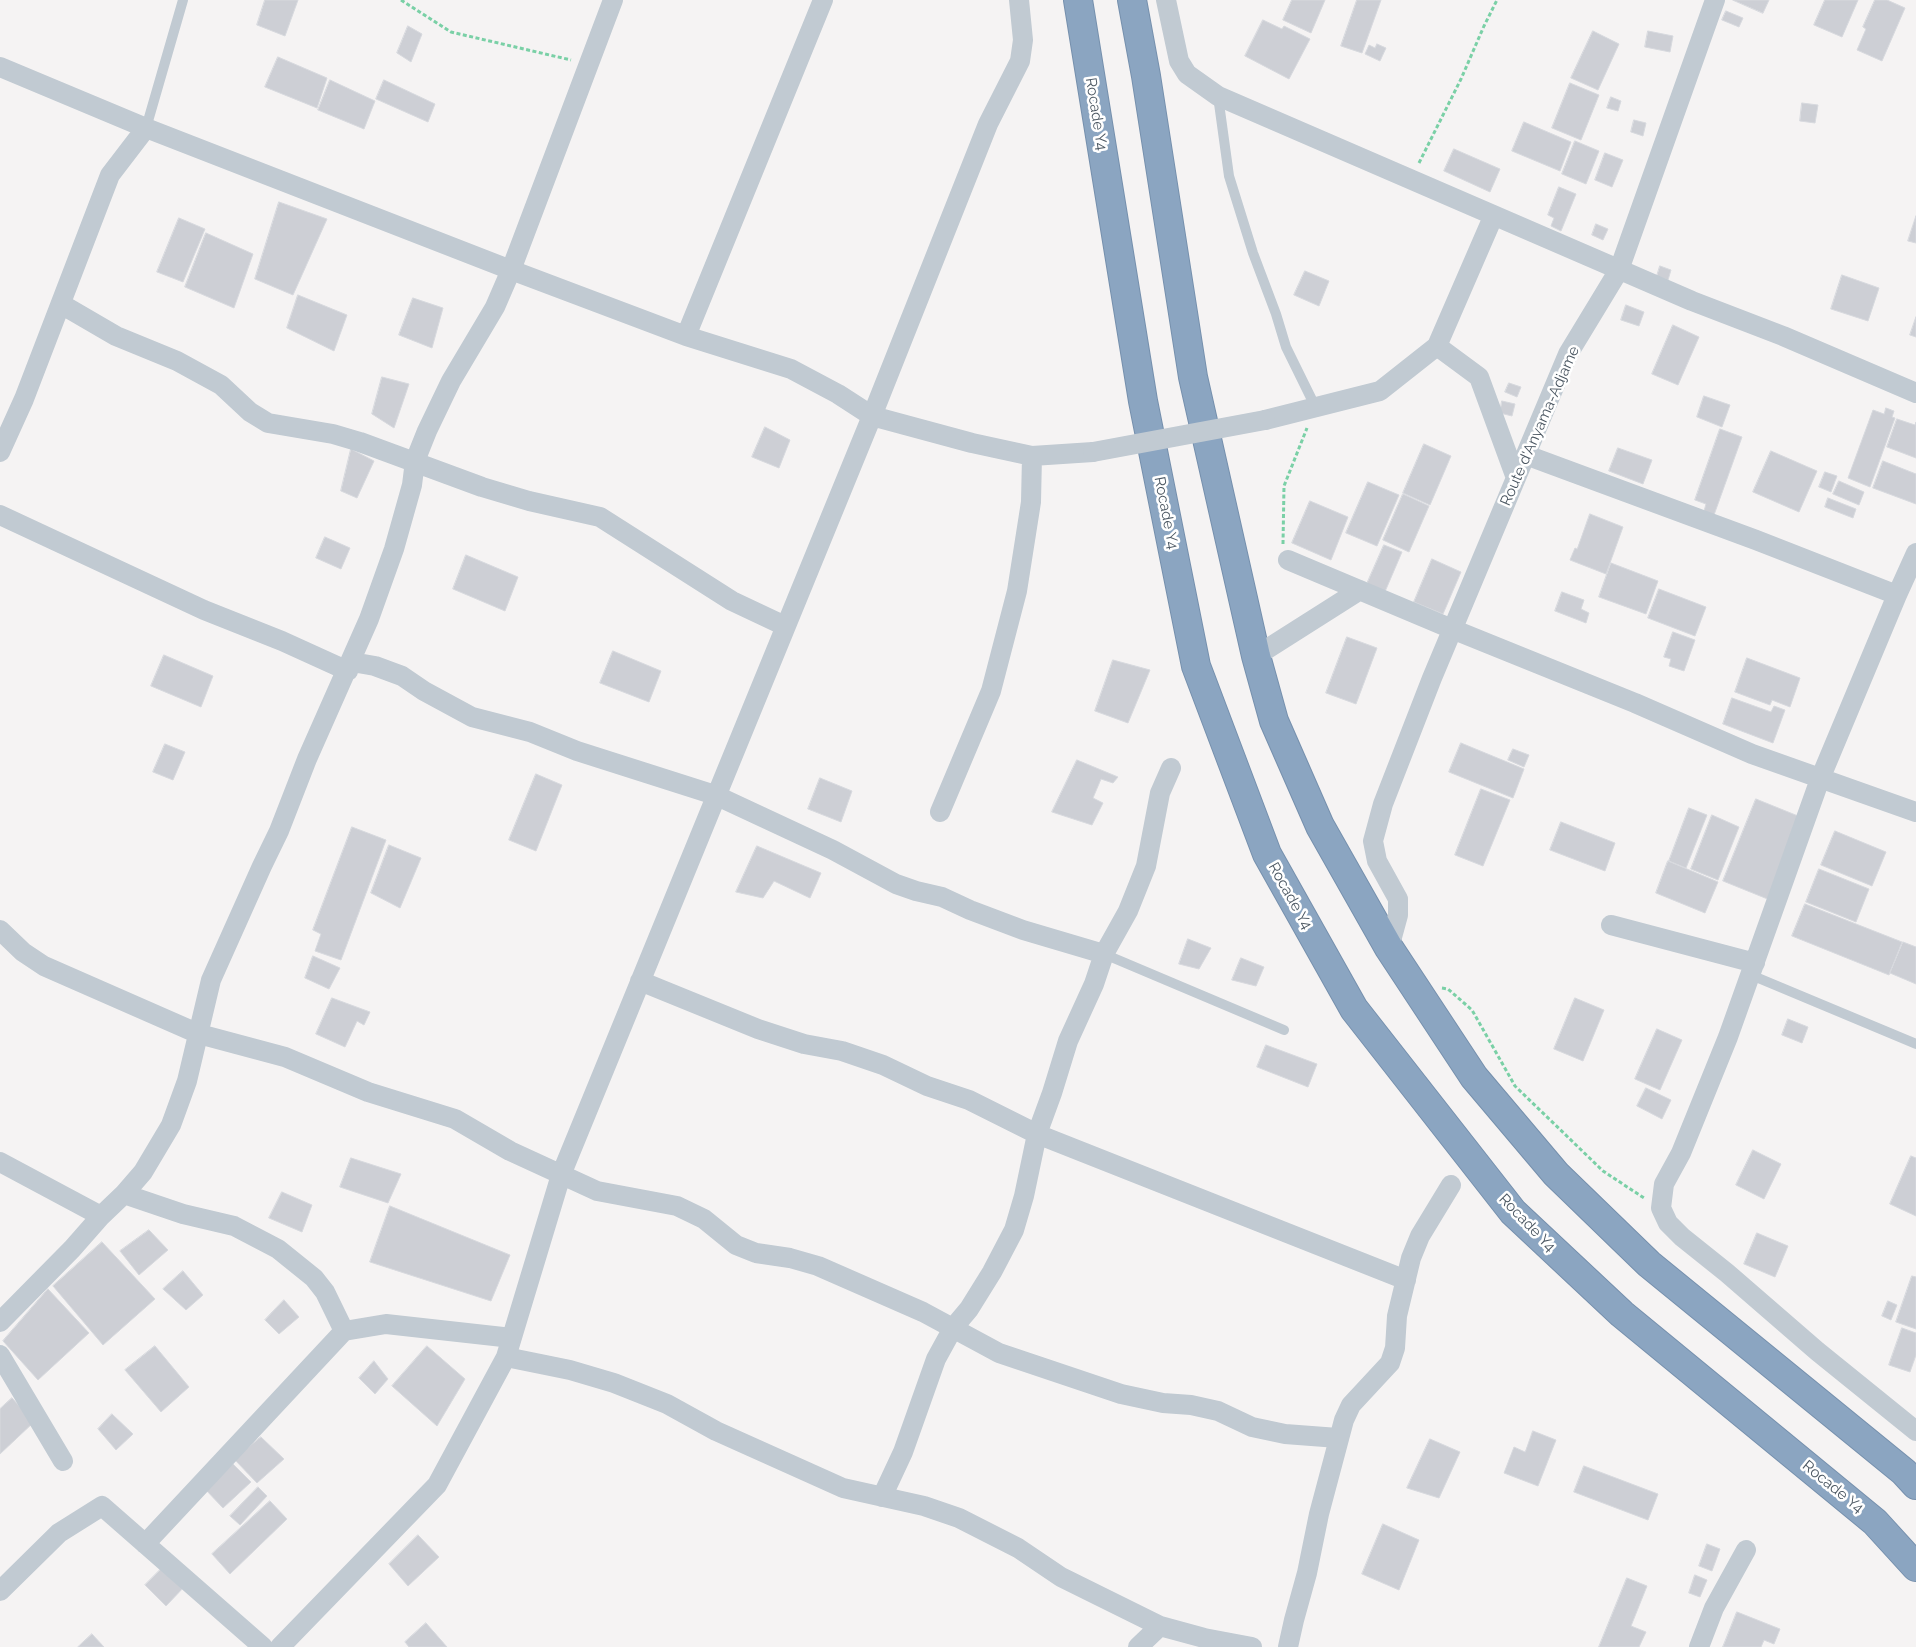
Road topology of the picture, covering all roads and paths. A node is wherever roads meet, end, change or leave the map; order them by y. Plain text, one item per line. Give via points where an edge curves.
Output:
1 (183, 0) edge
2 (401, 0) edge
3 (613, 0) edge
4 (823, 0) edge
5 (1019, 0) edge
6 (1078, 0) edge
7 (1132, 0) edge
8 (1166, 0) edge
9 (1497, 0) edge
10 (1715, 0) edge
11 (588, 64) junction
12 (0, 67) edge
13 (1218, 96) junction
14 (146, 128) junction
15 (1411, 179) junction
16 (1493, 217) junction
17 (511, 270) junction
18 (1620, 270) junction
19 (61, 304) junction
20 (686, 336) junction
21 (1437, 346) junction
22 (1916, 393) edge
23 (1315, 406) junction
24 (872, 416) junction
25 (0, 452) edge
26 (1526, 454) junction
27 (1032, 456) junction
28 (415, 461) junction
29 (1516, 478) junction
30 (0, 514) edge
31 (1916, 553) edge
32 (1288, 560) joint
33 (1360, 590) junction
34 (1897, 595) junction
35 (785, 626) junction
36 (1452, 629) junction
37 (1256, 656) junction
38 (350, 667) junction
39 (1171, 768) dead end
40 (1820, 779) junction
41 (716, 795) junction
42 (1914, 809) edge
43 (940, 812) dead end
44 (1611, 925) dead end
45 (0, 930) edge
46 (1389, 948) junction
47 (1104, 954) junction
48 (1753, 969) junction
49 (640, 981) junction
50 (1419, 992) junction
51 (1284, 1030) dead end
52 (199, 1034) junction
53 (1916, 1044) edge
54 (1036, 1134) junction
55 (0, 1162) edge
56 (561, 1175) junction
57 (1451, 1185) dead end
58 (124, 1194) junction
59 (1661, 1208) junction
60 (101, 1216) junction
61 (1406, 1280) junction
62 (0, 1322) edge
63 (953, 1328) junction
64 (344, 1331) junction
65 (512, 1338) junction
66 (0, 1356) edge
67 (506, 1357) junction
68 (1916, 1432) edge
69 (1338, 1438) junction
70 (63, 1461) dead end
71 (1916, 1485) edge
72 (882, 1496) junction
73 (145, 1544) junction
74 (1746, 1550) dead end
75 (1916, 1567) edge
76 (0, 1591) edge
77 (1160, 1626) junction
78 (263, 1647) edge
79 (280, 1647) edge
80 (1138, 1647) edge
81 (1252, 1647) edge
82 (1288, 1647) edge
83 (1700, 1647) edge

1 - 14 lane
2 - 11 path via 451,32
3 - 11 street
4 - 20 street
5 - 24 street via 1020,61 988,124
6 - 75 highway, Rocade Y4 via 1143,401 1196,666 1267,854 1354,1009 1513,1212 1622,1314 1874,1522
7 - 37 highway via 1193,377
8 - 13 street via 1179,61 1187,74
9 - 15 path
10 - 18 street, Route d'Anyama-Adjame
11 - 17 street
12 - 14 street
13 - 15 street
13 - 23 lane via 1229,176 1253,253 1286,347
14 - 17 street
14 - 19 street via 110,174
15 - 16 street
16 - 18 street
16 - 21 street
17 - 20 street
17 - 28 street via 495,307 451,381
18 - 22 street
18 - 26 street, Route d'Anyama-Adjame via 1568,354
19 - 25 street
19 - 28 street via 116,336 177,361 221,385 250,412 268,423 342,437
20 - 24 street via 792,369
21 - 23 street via 1380,391
21 - 29 street via 1479,377
23 - 27 street, bridge via 1265,420 1093,452
23 - 32 path via 1284,486 1282,541
24 - 27 street
24 - 35 street
26 - 29 street, Route d'Anyama-Adjame
26 - 34 street
27 - 43 street via 1031,502 1017,591 990,691
28 - 35 street via 482,487 600,517 732,600
28 - 38 street via 412,485 394,549
29 - 36 street, Route d'Anyama-Adjame
30 - 38 street via 204,610
31 - 34 street
32 - 33 street
33 - 36 street
33 - 37 street
34 - 40 street
35 - 41 street
36 - 40 street via 1752,754
36 - 46 street, Route d'Anyama-Adjame via 1400,758 1373,841 1376,861 1398,899 1398,915
37 - 46 highway via 1274,721 1320,826
38 - 41 street via 375,666 402,676 472,718 530,732 577,751
38 - 52 street via 211,980
39 - 47 street via 1160,793 1146,866 1128,911
40 - 42 street
40 - 48 street
41 - 47 street via 833,850 896,884 942,897 1023,930
41 - 49 street
44 - 48 street
45 - 52 street via 44,966
46 - 50 highway
47 - 51 lane
47 - 54 street via 1068,1042
48 - 53 lane
48 - 59 street via 1698,1114 1664,1184
49 - 54 street via 758,1029 882,1065 927,1086 969,1100
49 - 56 street
50 - 59 path via 1431,985 1448,989 1472,1010 1515,1086 1603,1171
50 - 71 highway via 1474,1078 1556,1174 1649,1264
52 - 56 street via 285,1057 368,1092 455,1119 510,1151
52 - 58 street via 187,1081 171,1124 143,1172
54 - 61 street
54 - 63 street via 1014,1230 969,1309
55 - 60 street
56 - 63 street via 597,1191 677,1206 704,1219 736,1245 756,1253 818,1266
56 - 65 street
57 - 61 street via 1420,1236
58 - 60 street
58 - 64 street via 183,1214 234,1226 278,1249 314,1278 325,1292
59 - 68 street via 1668,1223 1682,1237
60 - 62 street
61 - 69 street via 1390,1363 1351,1405
63 - 69 street via 999,1353 1121,1394 1218,1411 1252,1427 1285,1434
63 - 72 street via 936,1359 903,1452
64 - 65 street via 386,1324
64 - 73 street
65 - 67 street
66 - 70 street
67 - 72 street via 614,1383 667,1404 716,1431 843,1488
67 - 79 street via 437,1485
69 - 82 street
72 - 77 street via 959,1518 1018,1548 1061,1577
73 - 76 street via 102,1506 59,1533
73 - 78 street
74 - 83 street via 1714,1608
77 - 80 street
77 - 81 street

